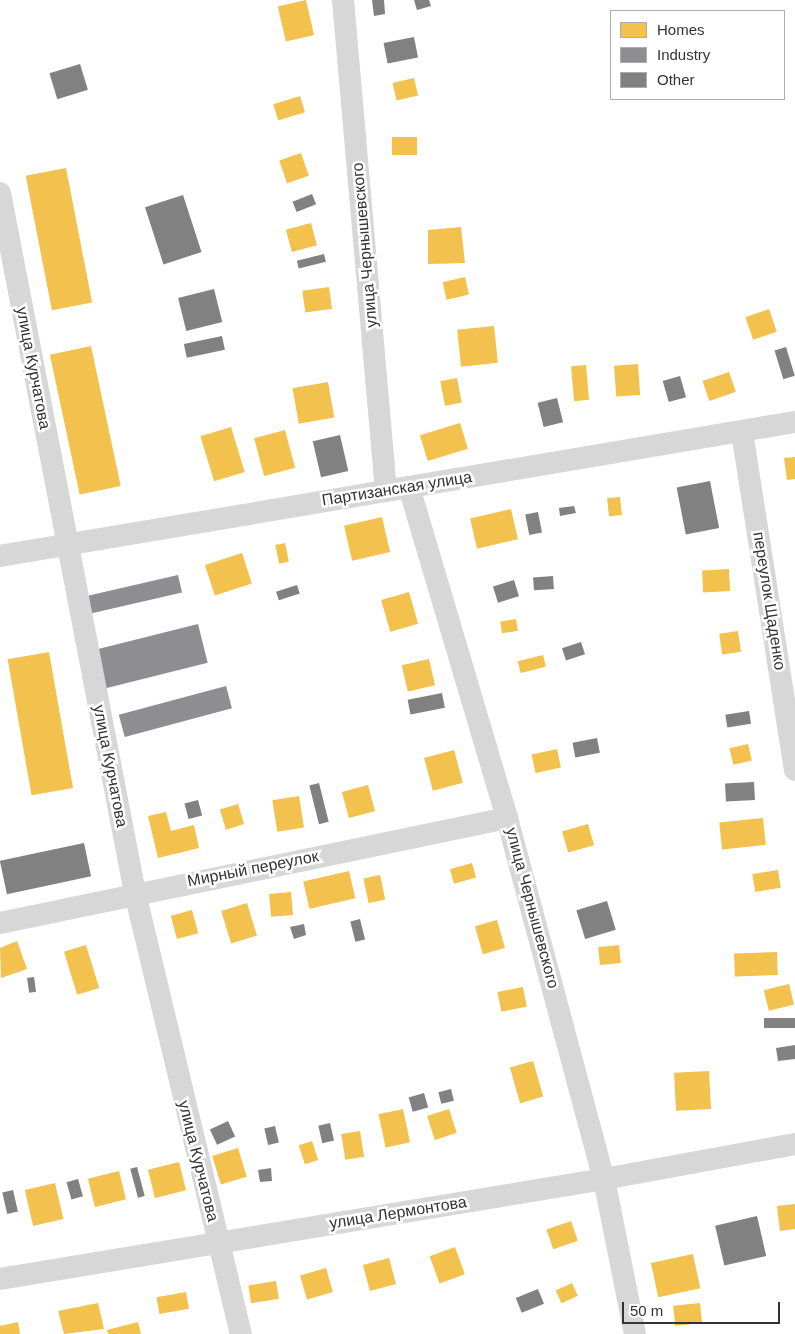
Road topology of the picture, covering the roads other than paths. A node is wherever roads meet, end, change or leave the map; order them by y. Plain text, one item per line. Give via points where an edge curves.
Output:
1 (344, 0) edge
2 (0, 193) edge
3 (795, 422) edge
4 (742, 432) junction
5 (409, 487) junction
6 (386, 490) junction
7 (66, 545) junction
8 (0, 556) edge
9 (795, 770) edge
10 (507, 818) junction
11 (135, 892) junction
12 (0, 923) edge
13 (795, 1144) edge
14 (604, 1179) junction
15 (218, 1242) junction
16 (0, 1279) edge
17 (241, 1334) edge
18 (635, 1334) edge

1 - 6 street, улица Чернышевского
2 - 7 street, улица Курчатова
3 - 4 street, Партизанская улица
4 - 5 street, Партизанская улица
4 - 9 street, переулок Щаденко
5 - 6 street, Партизанская улица
5 - 10 street, улица Чернышевского
6 - 7 street, Партизанская улица
7 - 8 street, Партизанская улица
7 - 11 street, улица Курчатова
10 - 11 street, Мирный переулок
10 - 14 street, улица Чернышевского
11 - 12 street, Мирный переулок
11 - 15 street, улица Курчатова
13 - 14 street, улица Лермонтова
14 - 15 street, улица Лермонтова
14 - 18 street, улица Чернышевского
15 - 16 street, улица Лермонтова
15 - 17 street, улица Курчатова

